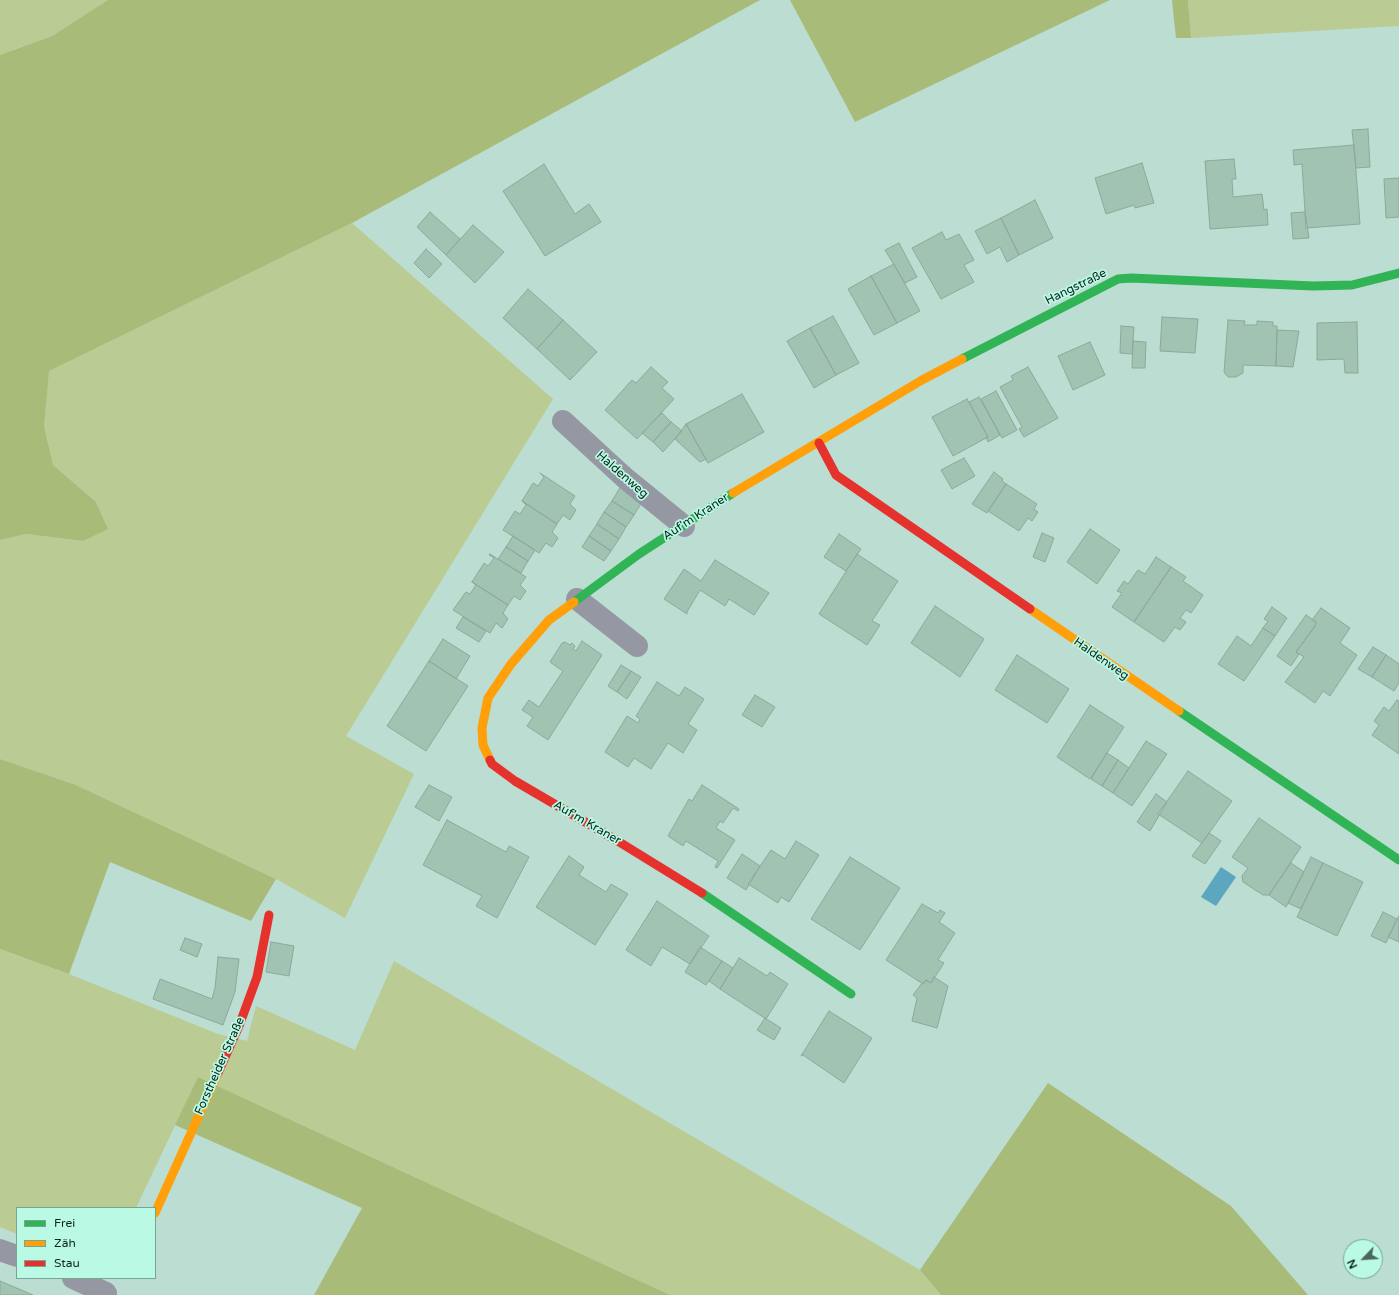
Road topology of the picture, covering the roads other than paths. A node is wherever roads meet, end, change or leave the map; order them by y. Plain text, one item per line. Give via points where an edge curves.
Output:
1 (1399, 273) edge
2 (563, 421) dead end
3 (819, 443) junction
4 (684, 526) junction
5 (577, 599) junction
6 (637, 646) dead end
7 (1399, 860) edge
8 (269, 914) dead end
9 (851, 994) dead end
10 (156, 1211) edge
11 (0, 1250) edge
12 (16, 1256) edge
13 (76, 1279) edge
14 (109, 1289) edge

1 - 3 street, Hangstraße via 1352,285 1313,286 1118,279 922,380
2 - 4 street, Haldenweg via 625,478
3 - 4 street, Auf'm Kraner via 713,505
3 - 7 street, Haldenweg via 836,475
4 - 5 street, Auf'm Kraner via 639,554
5 - 6 street
5 - 9 street, Auf'm Kraner via 549,620 511,664 488,698 482,728 484,745 492,764 515,781 716,902
8 - 10 street, Forstheider Straße via 257,976 239,1026
11 - 12 street
13 - 14 street

